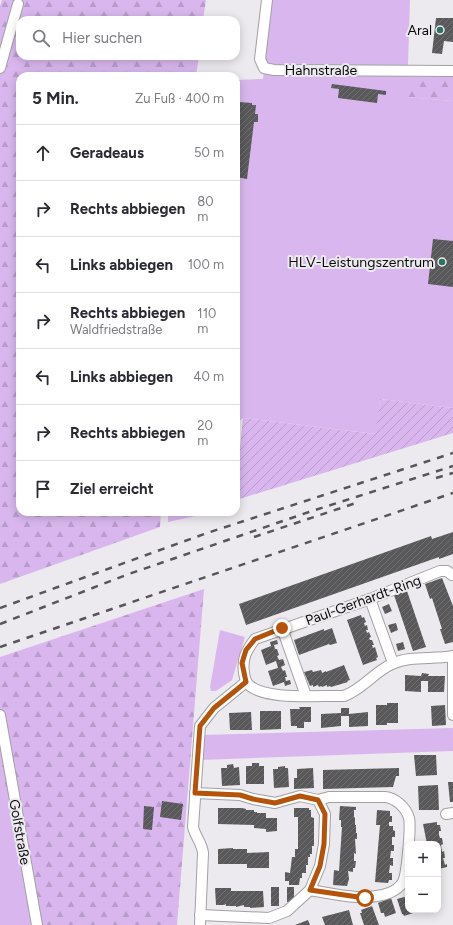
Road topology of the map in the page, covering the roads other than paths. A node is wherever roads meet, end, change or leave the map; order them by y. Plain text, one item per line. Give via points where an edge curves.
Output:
1 (267, 0) edge
2 (18, 4) dead end
3 (0, 68) edge
4 (452, 70) edge
5 (453, 575) edge
6 (370, 599) junction
7 (282, 628) junction
8 (453, 656) edge
9 (393, 663) junction
10 (246, 682) junction
11 (306, 696) junction
12 (0, 715) edge
13 (453, 715) edge
14 (195, 793) junction
15 (318, 800) junction
16 (310, 890) junction
17 (200, 920) edge
18 (37, 925) edge

1 - 4 street, Hahnstraße via 260,59 264,68
2 - 3 street
5 - 6 street, Paul-Gerhardt-Ring via 447,571 440,571
6 - 7 street, Paul-Gerhardt-Ring
6 - 9 street
7 - 10 street, Paul-Gerhardt-Ring via 255,639 246,650 242,663
7 - 11 street
8 - 9 street
8 - 13 street
9 - 11 street via 354,692 344,696
10 - 11 street via 258,691 272,696
10 - 14 street via 214,708 200,726
12 - 18 street, Golfstraße
14 - 15 street via 240,795 275,803 300,796
14 - 17 street via 192,827 203,853
15 - 16 street via 325,814 324,844 320,866
15 - 16 street via 329,797 385,797 397,801 409,817 406,866 402,883 388,894 365,898
16 - 17 street via 287,911 269,918

